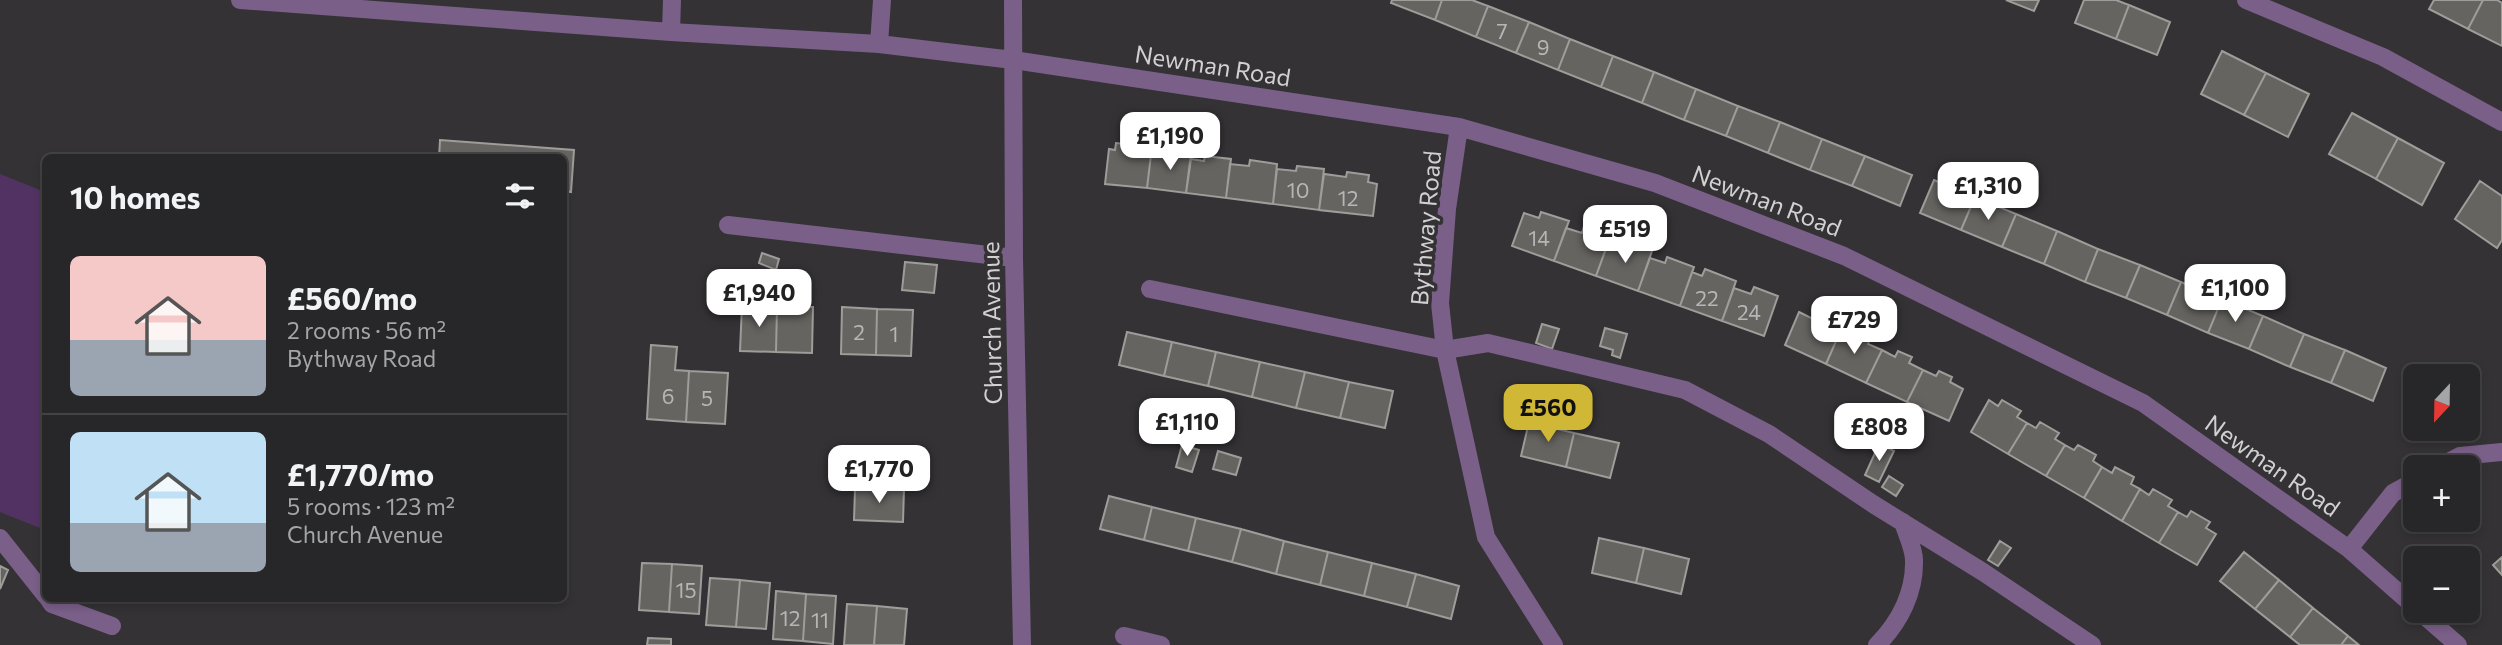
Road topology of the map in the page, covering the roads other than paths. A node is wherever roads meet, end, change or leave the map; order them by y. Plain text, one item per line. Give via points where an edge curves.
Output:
1 (240, 0) edge
2 (672, 0) edge
3 (882, 0) edge
4 (1013, 0) edge
5 (2246, 0) edge
6 (671, 32) junction
7 (879, 44) junction
8 (1013, 60) junction
9 (2502, 122) edge
10 (1459, 127) junction
11 (728, 225) dead end
12 (1014, 258) junction
13 (1150, 289) dead end
14 (1445, 350) junction
15 (2502, 452) edge
16 (2470, 455) edge
17 (2403, 488) edge
18 (1903, 522) junction
19 (0, 538) edge
20 (2348, 549) junction
21 (42, 591) edge
22 (2403, 597) edge
23 (51, 602) edge
24 (2433, 623) edge
25 (112, 626) dead end
26 (1124, 636) dead end
27 (1021, 645) edge
28 (1161, 645) edge
29 (1554, 645) edge
30 (1877, 645) edge
31 (2092, 645) edge
32 (2458, 645) edge

1 - 6 street, Newman Road
2 - 6 street
3 - 7 street
4 - 8 street, Church Avenue
5 - 9 street via 2383,57
6 - 7 street, Newman Road
7 - 8 street, Newman Road
8 - 10 street, Newman Road
8 - 12 street, Church Avenue
10 - 14 street, Bythway Road via 1440,303
10 - 20 street, Newman Road via 1655,183 1844,256 2143,403
11 - 12 street
12 - 27 street, Church Avenue
13 - 14 street
14 - 18 street via 1488,344 1685,390 1769,434
14 - 29 street, Bythway Road via 1486,537
15 - 16 street
17 - 20 street via 2393,493
18 - 30 street via 1914,558 1909,600
18 - 31 street
19 - 21 street
20 - 22 street, Newman Road
23 - 25 street
24 - 32 street, Newman Road
26 - 28 street

